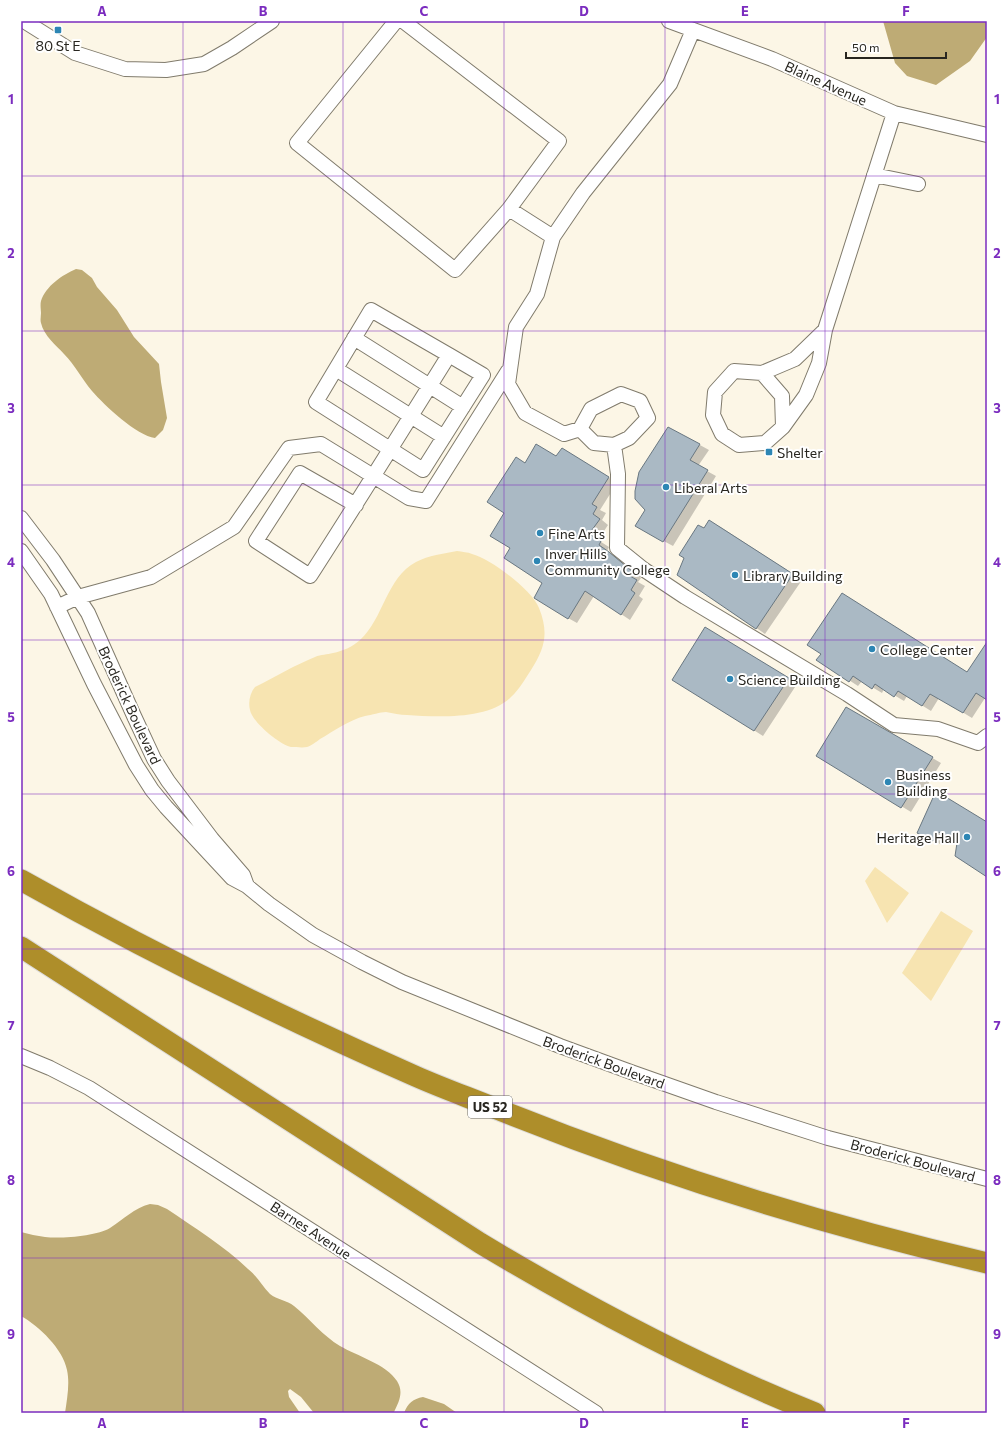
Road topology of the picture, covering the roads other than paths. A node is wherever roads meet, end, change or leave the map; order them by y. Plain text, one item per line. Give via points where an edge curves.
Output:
1 (24, 21) edge
2 (272, 21) edge
3 (396, 21) edge
4 (403, 21) edge
5 (669, 21) edge
6 (693, 30) junction
7 (894, 113) junction
8 (987, 135) edge
9 (874, 175) junction
10 (918, 184) dead end
11 (509, 209) junction
12 (553, 237) junction
13 (825, 330) junction
14 (354, 338) junction
15 (449, 355) junction
16 (511, 367) junction
17 (336, 369) junction
18 (762, 373) junction
19 (430, 386) junction
20 (463, 407) junction
21 (411, 417) junction
22 (783, 427) junction
23 (580, 429) junction
24 (444, 437) junction
25 (614, 445) junction
26 (391, 449) junction
27 (374, 476) junction
28 (356, 505) junction
29 (21, 518) edge
30 (21, 551) edge
31 (78, 597) junction
32 (57, 608) junction
33 (987, 736) edge
34 (21, 880) edge
35 (247, 886) junction
36 (21, 947) edge
37 (21, 1056) edge
38 (987, 1179) edge
39 (987, 1263) edge
40 (596, 1413) edge
41 (815, 1413) edge

1 - 2 street via 75,53 124,69 166,70 204,64
3 - 11 street via 297,143 455,270
4 - 11 street via 559,141
5 - 6 street, Blaine Avenue
6 - 7 street, Blaine Avenue via 772,59
6 - 12 street via 670,84 583,193
7 - 8 street, Blaine Avenue
7 - 9 street
9 - 10 street
9 - 13 street
11 - 12 street
12 - 16 street via 537,294 516,327
13 - 18 street via 795,359
13 - 22 street via 819,363 806,395
14 - 15 street via 371,310
14 - 17 street
14 - 19 street
15 - 19 street
15 - 20 street via 483,375
16 - 23 street via 508,384 525,413 564,434
16 - 27 street via 426,501 409,498
17 - 21 street
17 - 26 street via 316,402
18 - 22 street via 782,396
18 - 22 street via 734,371 715,392 713,416 722,434 739,445 765,443
19 - 20 street
19 - 21 street
20 - 24 street
21 - 24 street
21 - 26 street
23 - 25 street via 594,443
23 - 25 street via 591,409 620,394 640,401 648,418 629,438
24 - 26 street via 423,470
25 - 33 street via 618,474 617,548 643,569 685,598 847,694 894,725 938,729 978,742
26 - 27 street
27 - 28 street
27 - 31 street via 321,444 289,448 234,527 152,577
28 - 28 street via 310,576 256,540 300,473
29 - 31 street, Broderick Boulevard
30 - 32 street, Broderick Boulevard via 51,594
31 - 32 street
31 - 35 street, Broderick Boulevard via 154,759 183,803 243,875
32 - 35 street, Broderick Boulevard via 136,765 152,790 232,878
34 - 39 highway, US 52 via 226,988 416,1077 538,1126 662,1171 768,1204
35 - 38 street, Broderick Boulevard via 313,935 362,962 402,982 560,1046 794,1127
36 - 41 highway via 531,1274 678,1353
37 - 40 street, Barnes Avenue via 89,1088

